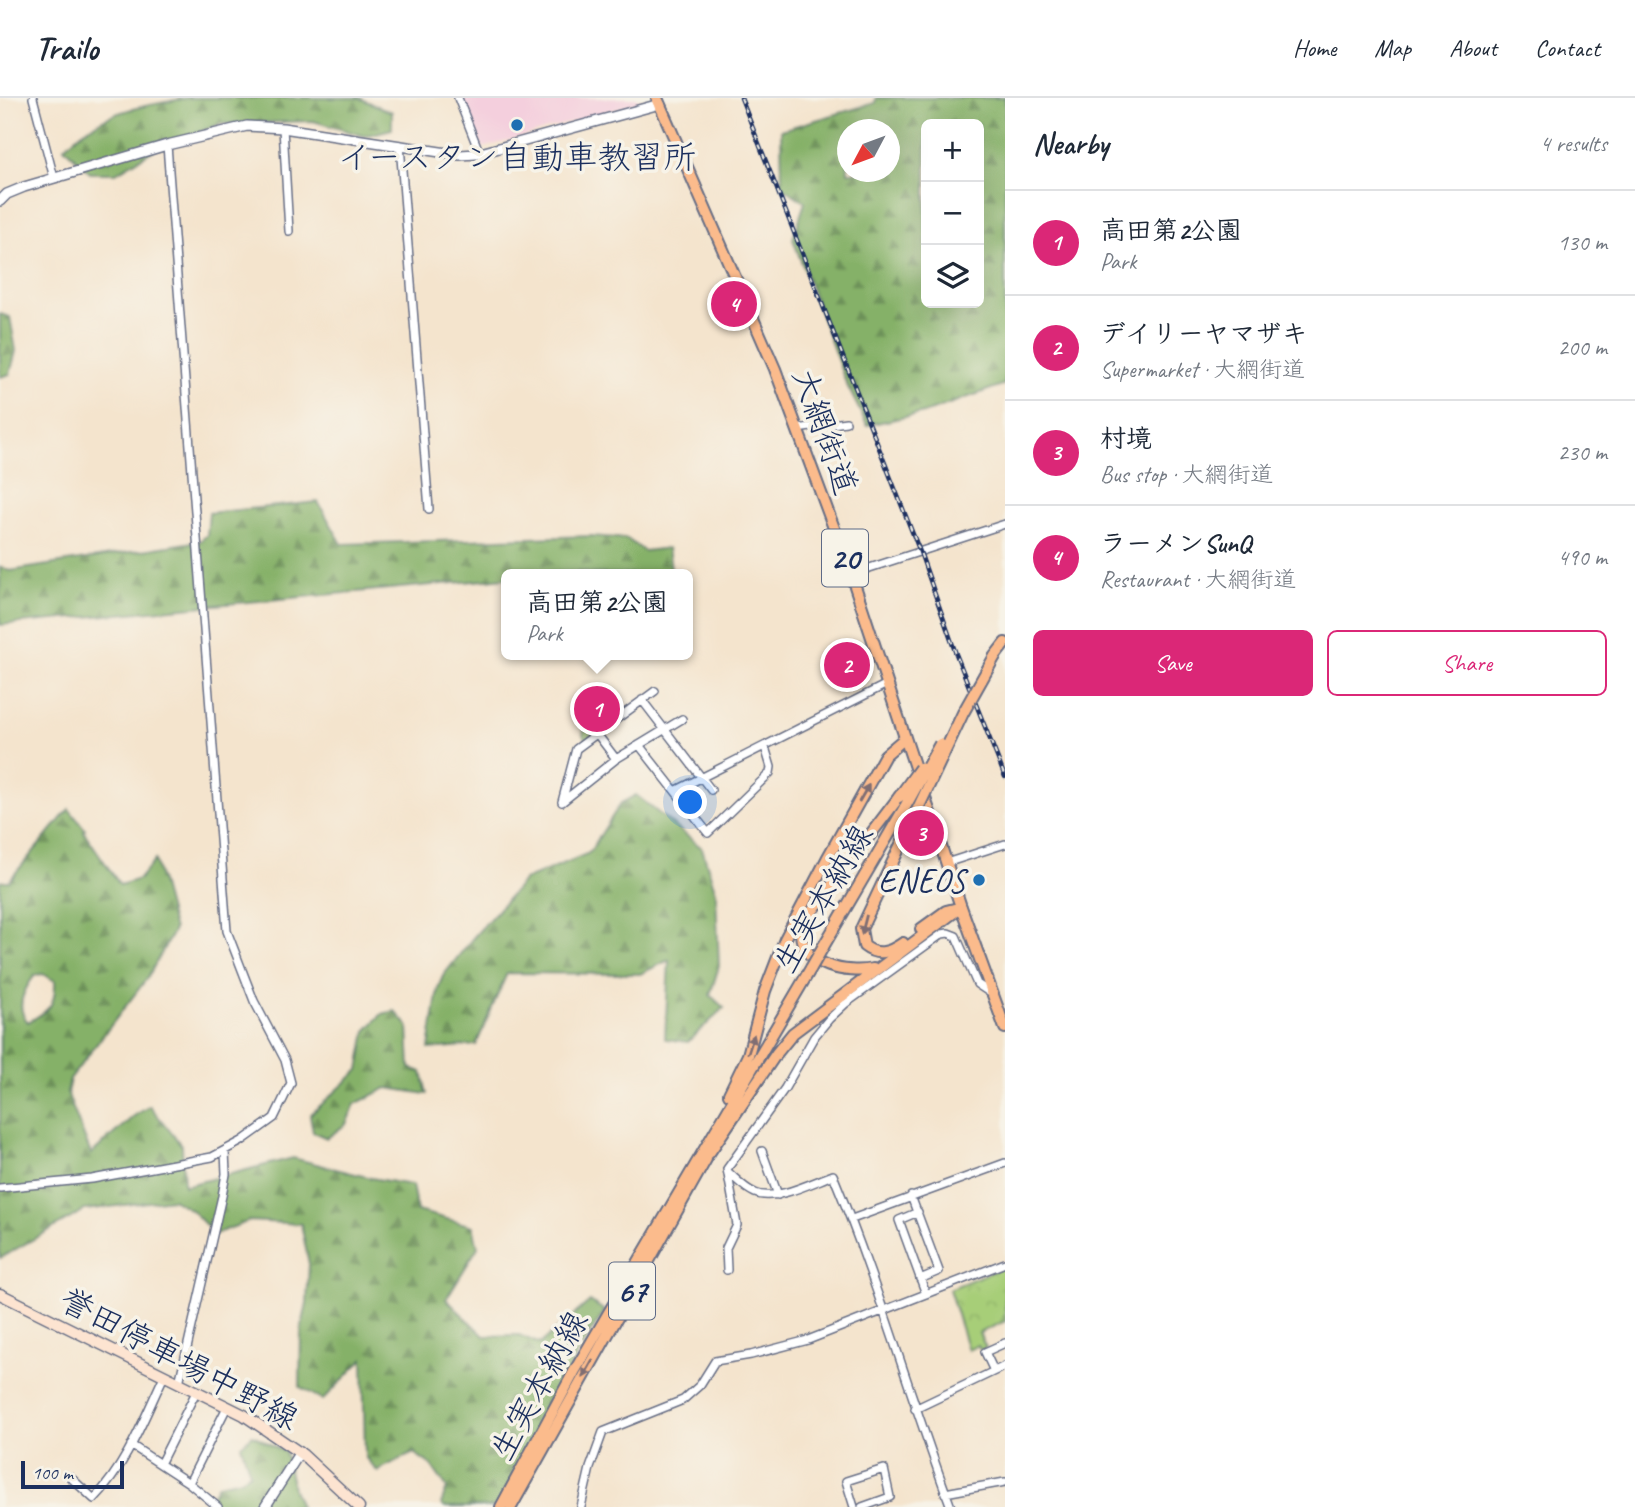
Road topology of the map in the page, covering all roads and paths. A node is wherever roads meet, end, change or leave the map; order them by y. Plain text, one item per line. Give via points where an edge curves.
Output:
1 (33, 98) edge
2 (458, 98) edge
3 (658, 101) edge
4 (283, 128) junction
5 (167, 145) junction
6 (400, 145) junction
7 (480, 153) junction
8 (54, 178) junction
9 (0, 201) edge
10 (289, 231) dead end
11 (846, 422) dead end
12 (797, 429) junction
13 (429, 509) dead end
14 (1005, 524) edge
15 (851, 574) junction
16 (1005, 643) edge
17 (995, 656) junction
18 (887, 684) junction
19 (655, 691) dead end
20 (642, 700) junction
21 (682, 719) dead end
22 (665, 729) junction
23 (597, 734) junction
24 (905, 738) junction
25 (639, 745) junction
26 (765, 747) junction
27 (617, 760) junction
28 (703, 777) junction
29 (711, 790) dead end
30 (675, 791) junction
31 (902, 802) junction
32 (1005, 844) edge
33 (946, 863) junction
34 (961, 907) junction
35 (880, 967) junction
36 (992, 995) junction
37 (1005, 1028) edge
38 (225, 1151) junction
39 (762, 1151) dead end
40 (706, 1152) junction
41 (1005, 1163) edge
42 (728, 1173) junction
43 (0, 1188) edge
44 (778, 1195) junction
45 (911, 1196) junction
46 (918, 1212) junction
47 (852, 1219) junction
48 (1005, 1263) edge
49 (727, 1270) dead end
50 (920, 1279) junction
51 (0, 1294) edge
52 (926, 1294) junction
53 (883, 1311) junction
54 (1005, 1343) edge
55 (1005, 1366) edge
56 (994, 1371) junction
57 (164, 1376) junction
58 (179, 1383) junction
59 (196, 1392) junction
60 (227, 1407) junction
61 (915, 1409) junction
62 (131, 1445) junction
63 (300, 1452) junction
64 (160, 1464) junction
65 (70, 1477) dead end
66 (1005, 1482) edge
67 (189, 1483) junction
68 (945, 1493) junction
69 (218, 1507) edge
70 (265, 1507) edge
71 (359, 1507) edge
72 (501, 1507) edge
73 (511, 1507) edge
74 (581, 1507) edge
75 (854, 1507) edge
76 (862, 1507) edge
77 (951, 1507) edge

1 - 8 street
2 - 7 street
3 - 7 street
3 - 12 main road, 大網街道 / 20 via 765,343
4 - 5 street via 247,126
4 - 6 street
4 - 10 street
5 - 8 street
5 - 38 street via 227,931 291,1083 274,1118
6 - 7 street via 460,155
6 - 13 street
8 - 9 street via 7,194
11 - 12 street
12 - 15 main road, 大網街道 / 20
14 - 15 street
15 - 18 main road, 大網街道 / 20
16 - 17 main road
17 - 31 main road, bridge
17 -> 34 main road, bridge via 863,922 864,946 880,953 893,950 946,911
18 - 24 main road, 大網街道 / 20
18 - 26 street
19 - 20 street
20 - 22 street
20 - 23 street
21 - 22 street
22 - 25 street
22 - 28 street
23 - 27 street
23 - 27 street via 576,749 562,802
24 - 33 main road, 大網街道 / 20
40 -> 24 main road, 67 via 748,1055 785,939 886,755
25 - 27 street
25 - 30 street
26 - 28 street
26 - 30 street via 770,773 708,833
28 - 29 street
28 - 30 street
31 - 35 main road, 67 via 807,918 801,933 807,951 833,967 848,972
31 - 40 main road, 生実本納線 / 67, bridge
32 - 33 street
33 - 34 main road, 大網街道 / 20
34 - 35 main road, 67
34 - 36 main road, 大網街道 / 20
35 - 40 main road, 67 via 793,1033
36 - 37 main road, 大網街道 / 20
36 - 42 street via 976,984 956,936 942,934 829,1019
38 - 43 street via 105,1176
38 - 58 street via 222,1196
39 - 44 street
40 - 72 main road, 生実本納線 / 67 via 574,1372
40 -> 73 main road, 生実本納線 / 67
41 - 45 street
42 - 44 street via 756,1194
42 - 49 street via 737,1225 723,1249
44 - 47 street via 833,1175
45 - 46 street
45 - 47 street
46 - 50 street via 939,1271
46 - 50 street via 899,1220
47 - 53 street
48 - 52 street
50 - 52 street
51 - 57 main road, 誉田停車場中野線
52 - 53 street
53 - 61 street
53 - 74 street via 785,1347 715,1361 700,1385 683,1400 603,1432
54 - 56 street via 985,1352
55 - 56 street
56 - 61 street
57 - 58 main road, 誉田停車場中野線
57 - 62 street
58 - 59 main road, 誉田停車場中野線
59 - 60 main road, 誉田停車場中野線
59 - 64 street
60 - 63 main road, 誉田停車場中野線
60 - 67 street
61 - 68 street
62 - 64 street
62 - 65 street via 94,1499
63 - 70 street
63 - 71 main road, 誉田停車場中野線
64 - 67 street
66 - 68 street
67 - 69 street
68 - 77 street
75 - 76 street via 846,1481 884,1469 890,1497

